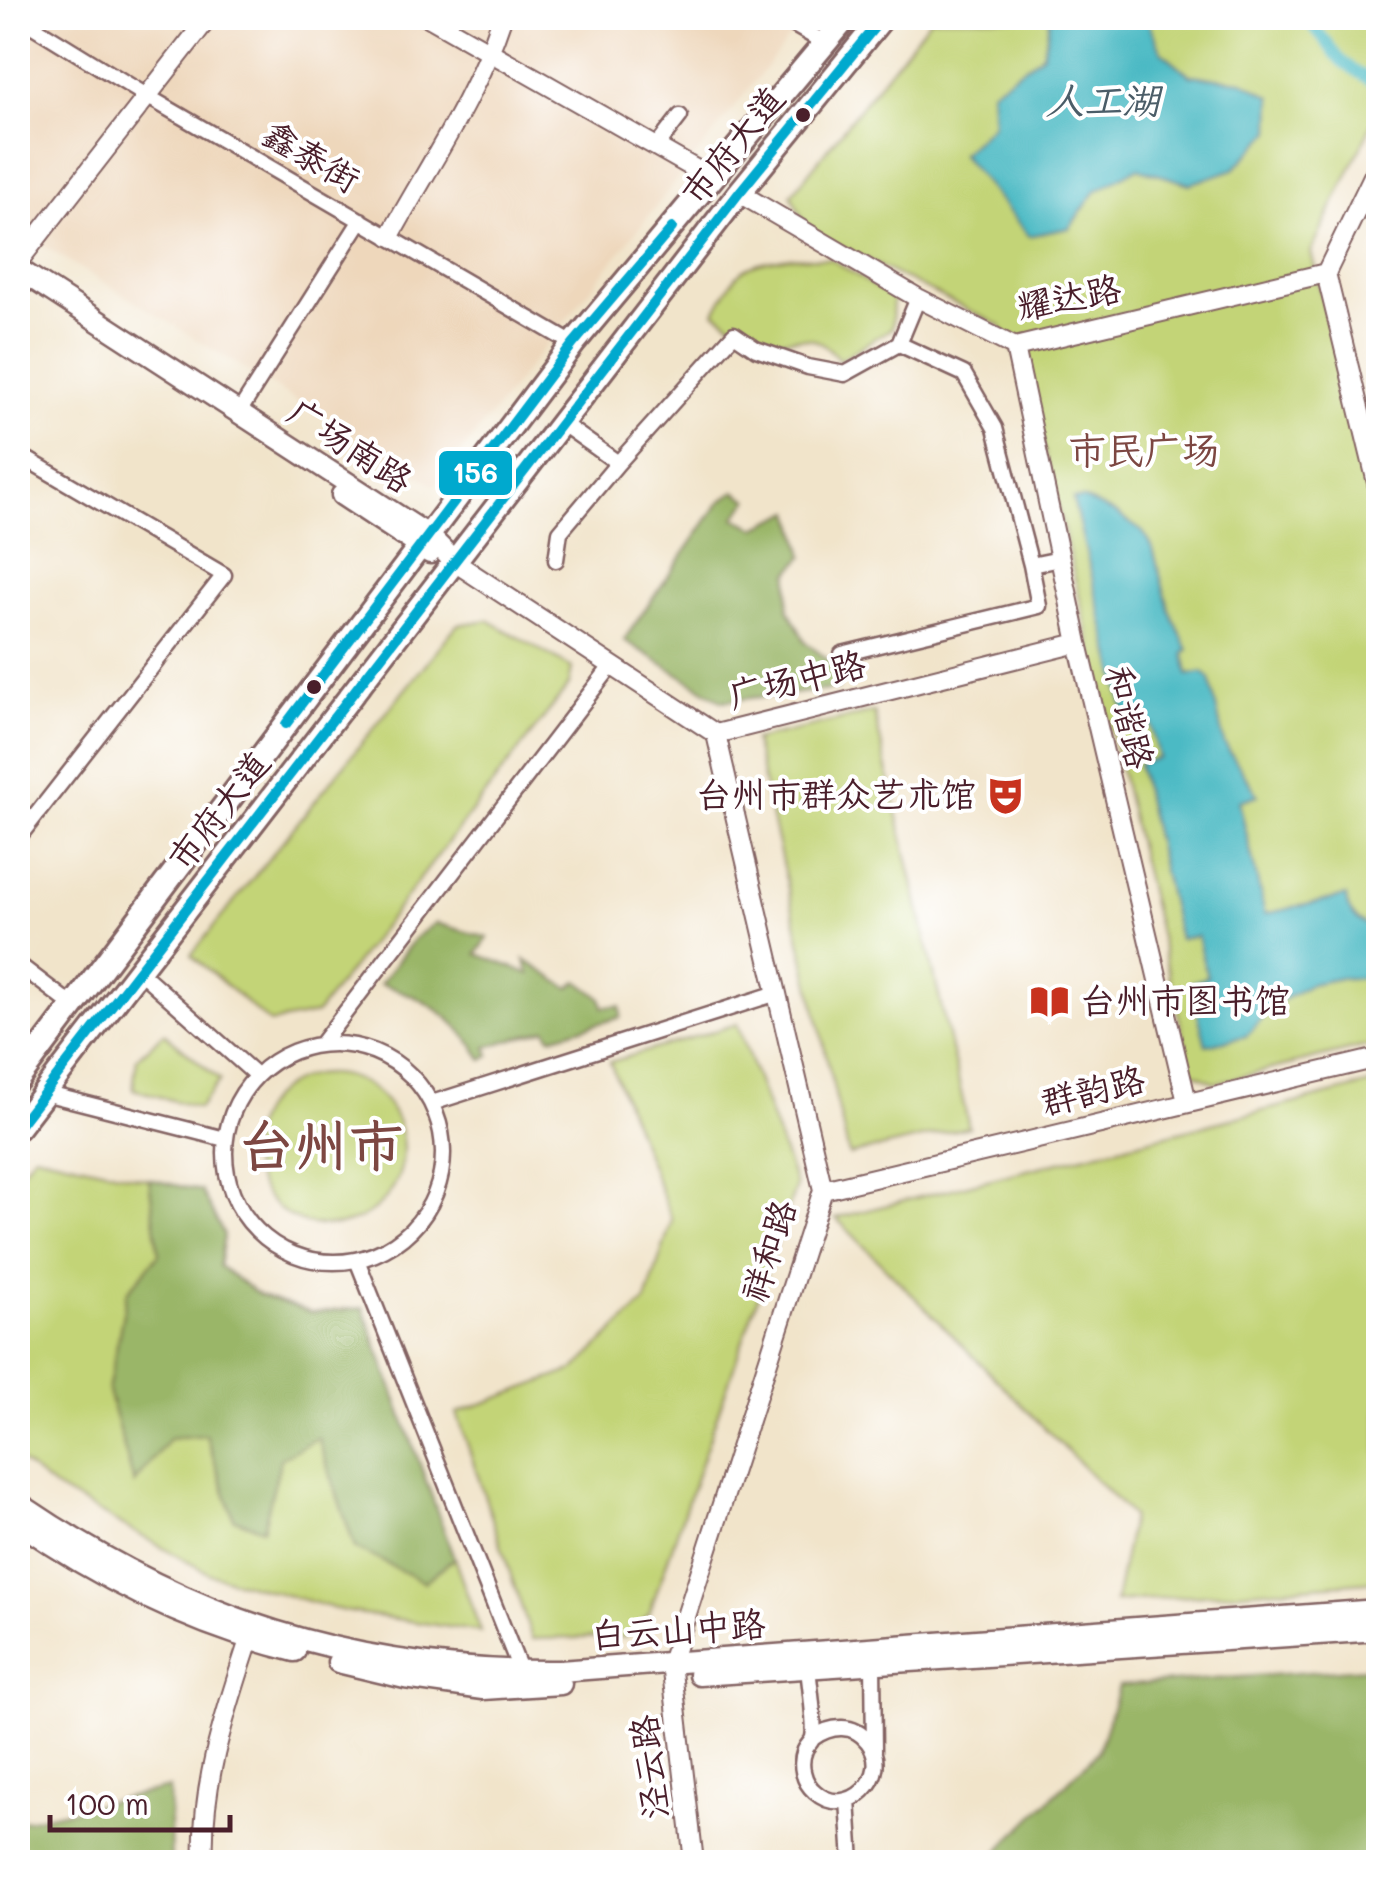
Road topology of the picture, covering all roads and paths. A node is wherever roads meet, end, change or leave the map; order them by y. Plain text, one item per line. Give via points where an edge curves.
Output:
1 (20, 18) edge
2 (208, 18) edge
3 (430, 18) edge
4 (502, 18) edge
5 (846, 18) edge
6 (882, 18) edge
7 (787, 19) edge
8 (825, 44) junction
9 (490, 54) junction
10 (144, 95) junction
11 (680, 116) dead end
12 (656, 147) junction
13 (1378, 166) edge
14 (713, 179) junction
15 (739, 193) junction
16 (361, 220) junction
17 (390, 236) junction
18 (18, 262) edge
19 (18, 270) edge
20 (1326, 274) junction
21 (18, 284) edge
22 (918, 298) junction
23 (574, 344) junction
24 (899, 344) junction
25 (1015, 347) junction
26 (239, 412) junction
27 (563, 424) junction
28 (18, 454) edge
29 (618, 463) junction
30 (1378, 487) edge
31 (424, 542) junction
32 (1060, 559) junction
33 (556, 560) dead end
34 (456, 563) junction
35 (1032, 565) junction
36 (1078, 643) junction
37 (842, 654) dead end
38 (612, 666) junction
39 (716, 734) junction
40 (18, 838) edge
41 (18, 964) edge
42 (139, 971) junction
43 (777, 993) junction
44 (73, 1006) junction
45 (321, 1044) junction
46 (1378, 1058) edge
47 (256, 1076) junction
48 (18, 1079) edge
49 (44, 1092) junction
50 (432, 1102) junction
51 (1187, 1102) junction
52 (18, 1127) edge
53 (226, 1138) junction
54 (823, 1190) junction
55 (357, 1260) junction
56 (18, 1503) edge
57 (18, 1522) edge
58 (1378, 1610) edge
59 (1378, 1630) edge
60 (251, 1632) junction
61 (873, 1663) junction
62 (808, 1668) junction
63 (672, 1670) junction
64 (521, 1672) junction
65 (814, 1738) junction
66 (874, 1752) junction
67 (848, 1800) junction
68 (204, 1862) edge
69 (694, 1862) edge
70 (852, 1862) edge

1 - 10 street, 鑫泰街
2 - 10 street
3 - 9 street
4 - 9 street
5 - 8 main road, 市府大道
6 - 15 main road, 市府大道
7 - 8 street
8 - 14 main road, 市府大道
9 - 12 street
9 - 17 street
10 - 16 street, 鑫泰街
10 - 18 street
11 - 12 street
12 - 14 street
13 - 20 street
14 - 23 main road, 市府大道
15 - 22 street, 耀达路
15 - 27 main road, 市府大道
16 - 17 street, 鑫泰街
16 - 26 street
17 - 23 street, 鑫泰街
19 - 26 main road, 广场南路
20 - 25 street, 耀达路
20 - 30 street
21 - 31 main road, 广场南路
22 - 24 street
22 - 25 street, 耀达路
23 - 31 main road, 市府大道
24 - 29 street via 845,374 756,350 734,334
24 - 35 street via 964,374 995,428
25 - 32 street, 和谐路
26 - 31 main road, 广场南路
27 - 29 street
27 - 34 main road, 市府大道
28 - 40 street via 224,575
29 - 33 street via 560,532
31 - 34 main road, 广场南路
31 - 44 main road, 市府大道
32 - 35 street
32 - 36 street, 和谐路
34 - 38 street, 广场中路
34 - 42 main road, 市府大道
35 - 37 street via 1040,606
36 - 39 street, 广场中路
36 - 51 street, 和谐路
38 - 39 street, 广场中路
38 - 45 street
39 - 43 street, 祥和路
41 - 44 street
42 - 47 street
42 - 49 main road, 市府大道
43 - 50 street
43 - 54 street, 祥和路
44 - 48 main road, 市府大道
45 - 47 street via 286,1054
45 - 50 street via 377,1052 409,1072
46 - 51 street, 群韵路
47 - 53 street via 236,1104
49 - 52 main road, 市府大道
49 - 53 street
50 - 55 street via 443,1141 433,1200 402,1238
51 - 54 street, 群韵路
53 - 55 street via 235,1200 260,1234 295,1256
54 - 63 street, 祥和路
55 - 64 street
56 - 60 main road, 白云山中路 via 84,1548
57 - 60 main road, 白云山中路 via 148,1600
58 - 63 main road, 白云山中路
59 - 61 main road, 白云山中路
60 - 63 main road, 白云山中路 via 406,1678 482,1689
60 - 64 main road, 白云山中路 via 396,1661
60 - 68 street via 206,1794
61 - 62 main road, 白云山中路
61 - 66 street
62 - 63 main road, 白云山中路
62 - 65 street
63 - 64 main road, 白云山中路
63 - 69 street, 泾云路
65 - 66 street via 848,1728
65 - 67 street via 802,1759 806,1782 824,1798
66 - 67 street via 868,1787
67 - 70 street

